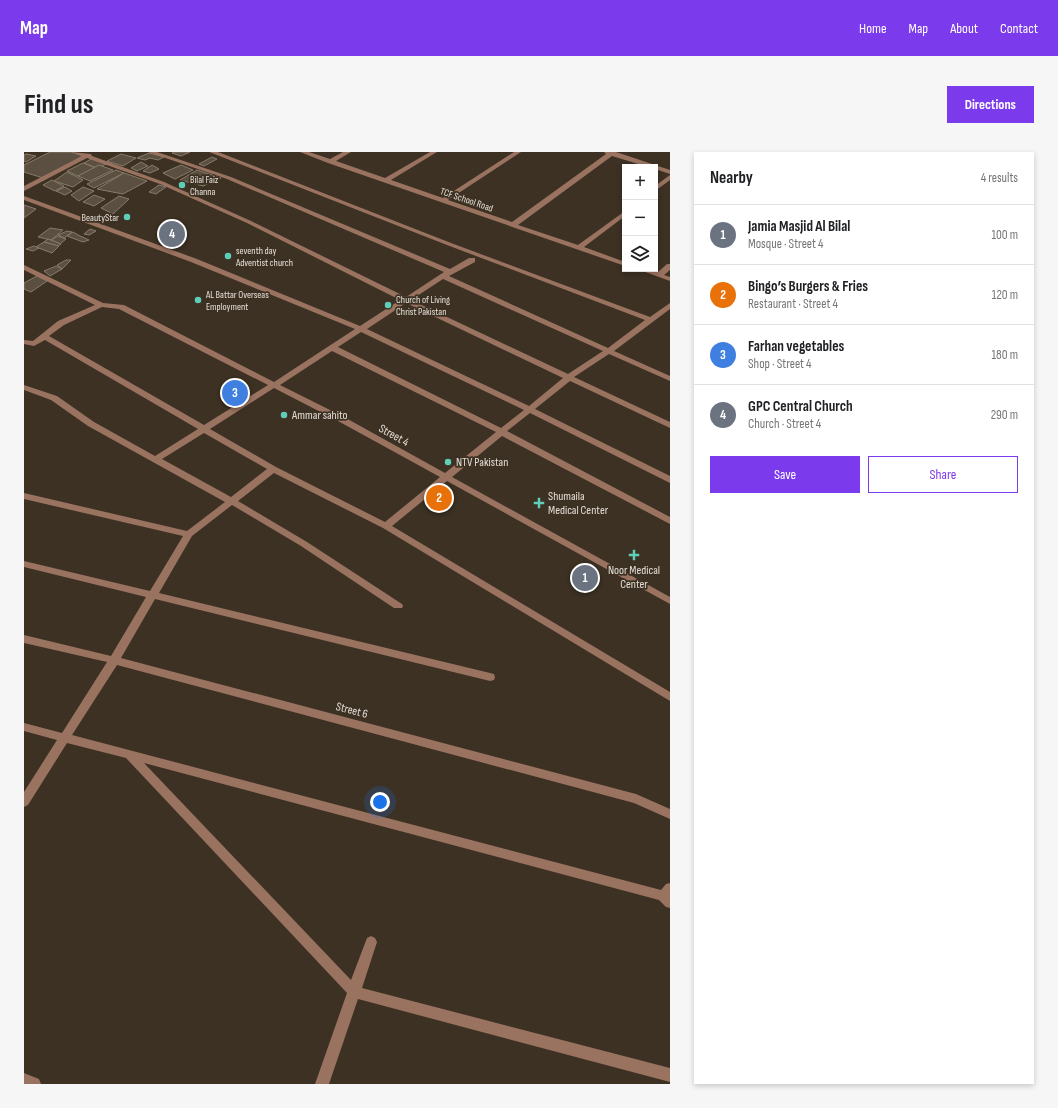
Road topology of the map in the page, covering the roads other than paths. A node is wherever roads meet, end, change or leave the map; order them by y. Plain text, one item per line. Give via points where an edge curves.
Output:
1 (75, 152) edge
2 (95, 152) edge
3 (150, 152) edge
4 (212, 152) edge
5 (303, 152) edge
6 (348, 152) edge
7 (434, 152) edge
8 (518, 152) edge
9 (610, 153) edge
10 (87, 156) junction
11 (330, 162) junction
12 (645, 164) edge
13 (658, 168) edge
14 (670, 172) edge
15 (670, 177) edge
16 (385, 181) junction
17 (658, 187) edge
18 (24, 189) edge
19 (24, 198) edge
20 (443, 201) junction
21 (622, 215) edge
22 (513, 225) junction
23 (580, 248) junction
24 (472, 260) dead end
25 (622, 263) edge
26 (670, 266) edge
27 (24, 267) edge
28 (650, 272) edge
29 (446, 274) junction
30 (660, 275) junction
31 (670, 279) edge
32 (406, 300) junction
33 (670, 305) edge
34 (101, 306) junction
35 (652, 320) junction
36 (361, 329) junction
37 (44, 336) junction
38 (24, 342) edge
39 (333, 348) junction
40 (609, 351) junction
41 (569, 377) junction
42 (670, 379) edge
43 (274, 385) junction
44 (24, 388) edge
45 (530, 410) junction
46 (670, 425) edge
47 (204, 429) junction
48 (502, 432) junction
49 (154, 460) junction
50 (273, 469) junction
51 (447, 478) junction
52 (670, 480) edge
53 (24, 496) edge
54 (232, 501) junction
55 (670, 521) edge
56 (386, 526) junction
57 (189, 534) junction
58 (24, 564) edge
59 (154, 595) junction
60 (670, 601) edge
61 (398, 606) dead end
62 (24, 639) edge
63 (114, 660) junction
64 (490, 677) dead end
65 (670, 697) edge
66 (24, 727) edge
67 (65, 739) junction
68 (130, 756) junction
69 (24, 802) edge
70 (670, 814) edge
71 (668, 896) edge
72 (371, 942) dead end
73 (354, 992) junction
74 (670, 1075) edge
75 (24, 1080) edge
76 (34, 1084) edge
77 (322, 1084) edge

1 - 10 street
2 - 10 street
3 - 29 street via 229,178
4 - 35 street
5 - 11 street, TCF School Road
6 - 11 street
7 - 16 street
8 - 20 street
9 - 12 street
9 - 22 street
10 - 18 street
10 - 32 street via 162,183 249,222
11 - 16 street, TCF School Road
13 - 14 street
15 - 17 street
16 - 20 street, TCF School Road
19 - 36 street via 186,256
20 - 22 street, TCF School Road
21 - 23 street
22 - 23 street, TCF School Road
23 - 25 street, TCF School Road
24 - 29 street
26 - 30 street
27 - 34 street
28 - 30 street
29 - 32 street
29 - 40 street
30 - 31 street
32 - 36 street
32 - 41 street
33 - 35 street
34 - 37 street via 62,323
34 - 43 street, Street 4 via 121,307
35 - 40 street
36 - 39 street
36 - 45 street
37 - 38 street via 34,344
37 - 47 street
39 - 43 street
39 - 48 street
40 - 41 street
40 - 42 street
41 - 45 street
41 - 46 street
43 - 47 street
43 - 51 street, Street 4
44 - 49 street via 54,398 91,424
45 - 48 street
45 - 52 street
47 - 49 street
47 - 50 street
48 - 51 street
48 - 55 street
49 - 54 street
50 - 54 street
50 - 56 street
51 - 56 street
51 - 60 street, Street 4
53 - 57 street
54 - 57 street
54 - 61 street via 304,544
56 - 65 street
57 - 59 street
58 - 59 street
59 - 63 street
59 - 64 street
62 - 63 street, Street 6
63 - 67 street
63 - 70 street, Street 6 via 636,799
66 - 67 street
67 - 68 street
67 - 69 street
68 - 71 street
68 - 73 street
72 - 73 street
73 - 74 street
73 - 77 street
75 - 76 street

